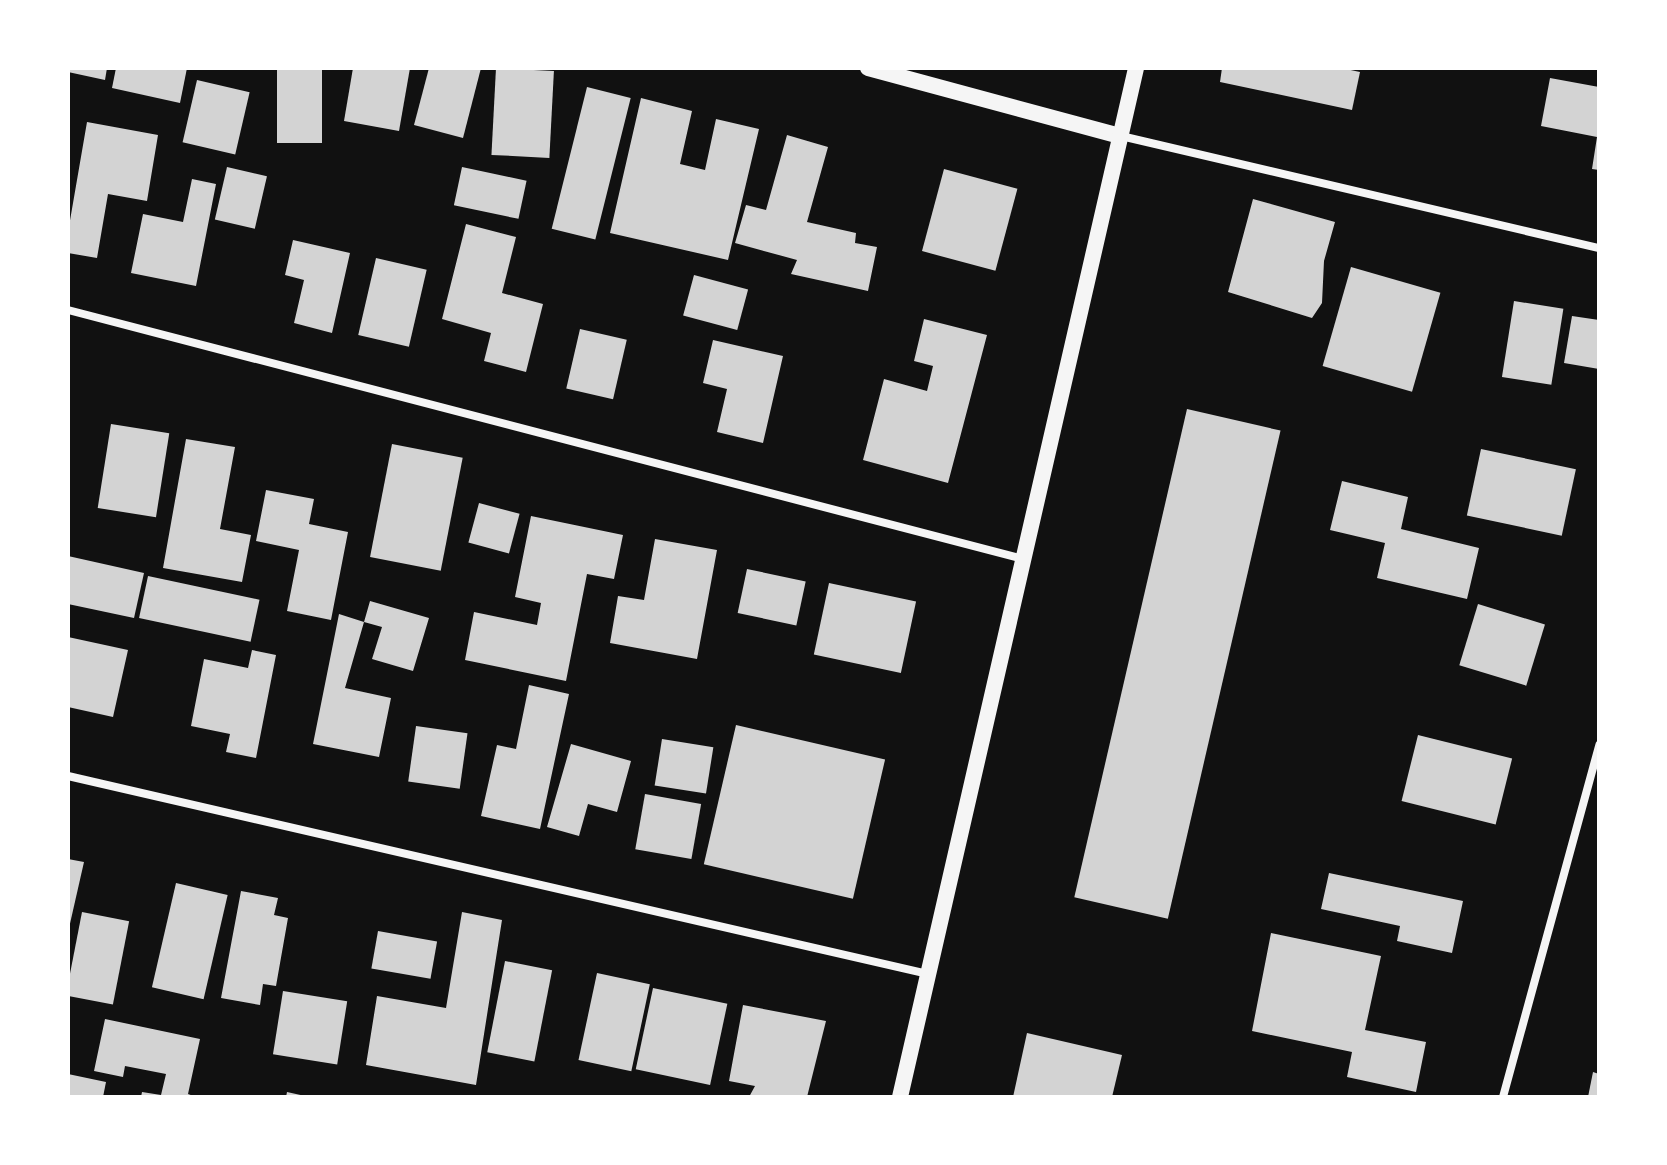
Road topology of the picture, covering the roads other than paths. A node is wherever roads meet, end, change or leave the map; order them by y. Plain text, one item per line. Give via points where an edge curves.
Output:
1 (868, 68) edge
2 (1136, 68) edge
3 (1120, 136) junction
4 (1599, 248) edge
5 (68, 310) edge
6 (1023, 559) junction
7 (1599, 745) edge
8 (68, 776) edge
9 (928, 974) junction
10 (900, 1097) edge
11 (1503, 1097) edge

1 - 3 main road
2 - 3 main road
3 - 4 street
3 - 6 main road
5 - 6 street
6 - 9 main road
7 - 11 street
8 - 9 street
9 - 10 main road

